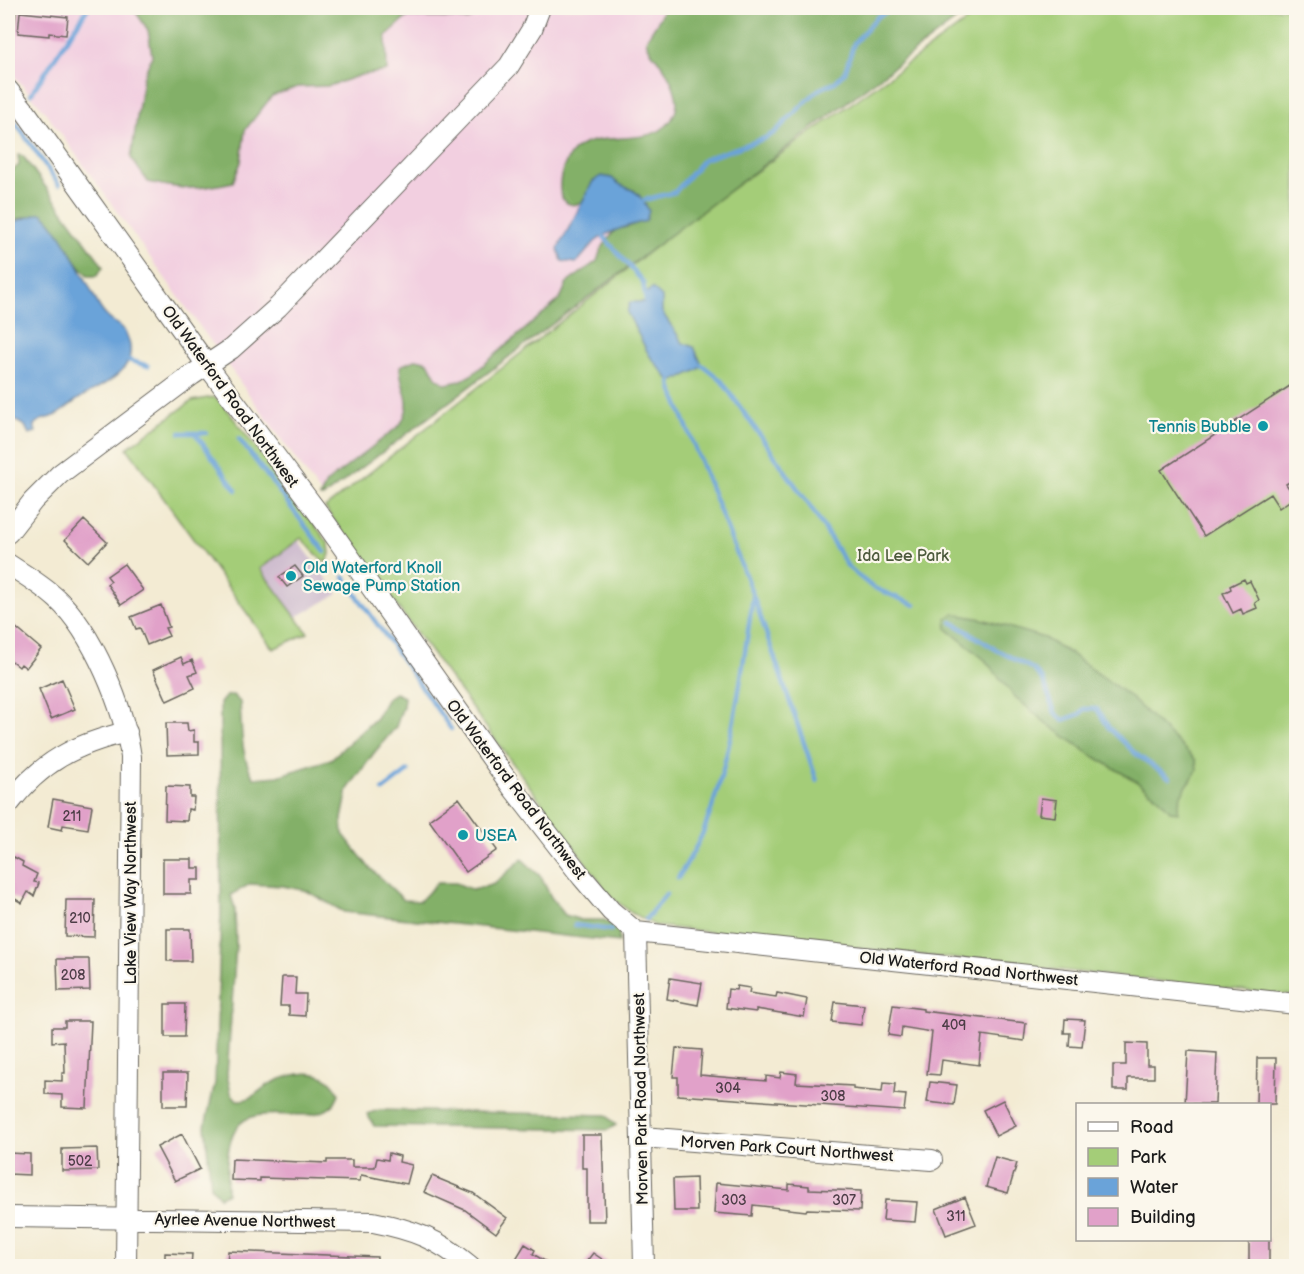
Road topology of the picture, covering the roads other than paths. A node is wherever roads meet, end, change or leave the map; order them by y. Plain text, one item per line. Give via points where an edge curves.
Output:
1 (540, 8) edge
2 (12, 95) edge
3 (207, 365) junction
4 (8, 533) edge
5 (8, 564) edge
6 (127, 732) junction
7 (8, 805) edge
8 (636, 932) junction
9 (1296, 1004) edge
10 (642, 1137) junction
11 (932, 1160) dead end
12 (8, 1217) edge
13 (126, 1218) junction
14 (126, 1266) edge
15 (470, 1266) edge
16 (644, 1266) edge

1 - 3 street via 509,66 278,307
2 - 3 street, Old Waterford Road Northwest
3 - 4 street via 60,474
3 - 8 street, Old Waterford Road Northwest via 325,522 512,787 582,877
5 - 6 street, Lake View Way Northwest via 41,586 75,619 120,707
6 - 7 street via 59,756 21,788
6 - 13 street, Lake View Way Northwest via 131,757 131,908
8 - 9 street, Old Waterford Road Northwest
8 - 10 street, Morven Park Road Northwest
10 - 11 street, Morven Park Court Northwest
10 - 16 street, Morven Park Road Northwest
12 - 13 street, Ayrlee Avenue Northwest
13 - 14 street, Lake View Way Northwest
13 - 15 street, Ayrlee Avenue Northwest via 373,1222 432,1239

